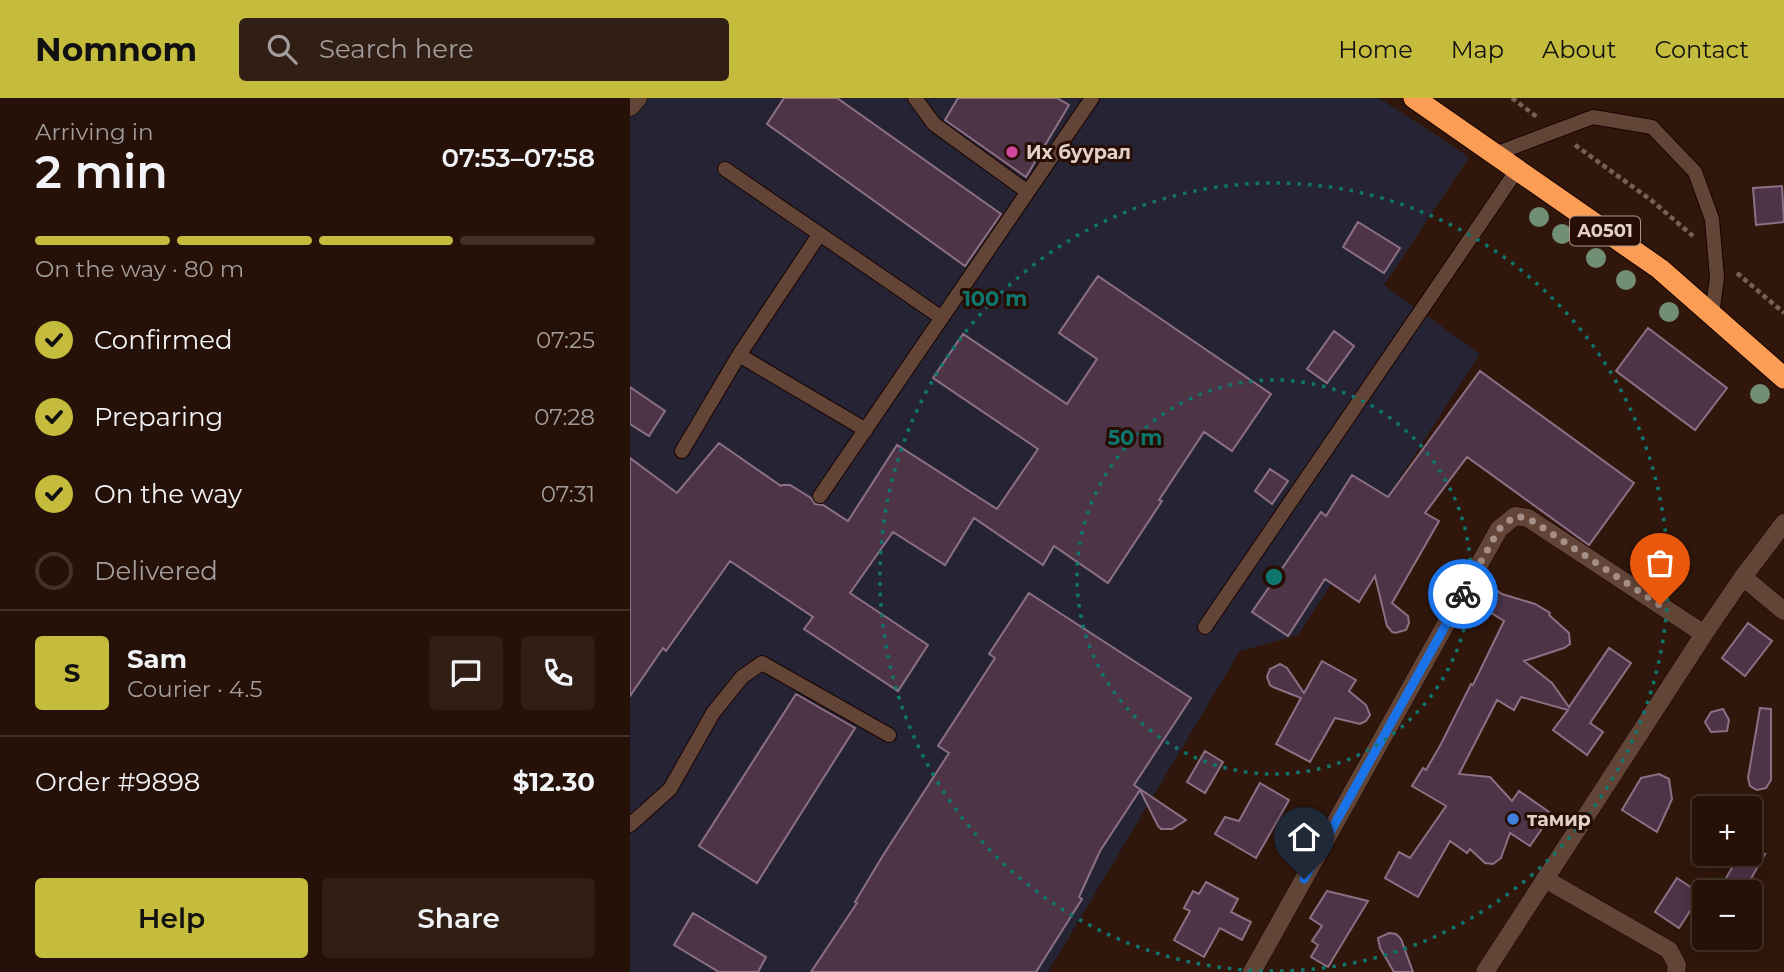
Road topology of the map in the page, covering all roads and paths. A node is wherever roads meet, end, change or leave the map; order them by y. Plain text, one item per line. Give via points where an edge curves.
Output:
1 (638, 98) edge
2 (915, 98) edge
3 (1092, 98) edge
4 (1414, 98) edge
5 (1512, 98) edge
6 (630, 107) edge
7 (1556, 131) junction
8 (1495, 154) junction
9 (725, 169) dead end
10 (1517, 170) junction
11 (1028, 192) junction
12 (819, 235) junction
13 (1715, 255) junction
14 (1784, 313) edge
15 (1713, 314) junction
16 (942, 318) junction
17 (739, 355) junction
18 (1784, 378) edge
19 (866, 430) junction
20 (682, 451) dead end
21 (820, 496) dead end
22 (1784, 523) edge
23 (1743, 577) junction
24 (1784, 611) edge
25 (1205, 627) dead end
26 (1704, 634) junction
27 (889, 735) dead end
28 (630, 825) edge
29 (1545, 879) junction
30 (1252, 972) edge
31 (1486, 972) edge
32 (1676, 972) edge

1 - 6 street
2 - 11 lane via 934,124
3 - 11 lane
4 - 8 highway, A0501
5 - 7 path
7 - 8 lane
7 - 13 path via 1651,200
7 - 13 lane via 1593,117 1652,127 1695,172 1712,219
8 - 10 highway, A0501
9 - 12 lane
10 - 15 highway, A0501 via 1660,269
10 - 25 lane
11 - 16 lane
12 - 16 lane
12 - 17 lane
13 - 14 path
13 - 15 lane
15 - 18 highway, A0501
16 - 19 lane
17 - 19 lane
17 - 20 lane
19 - 21 lane
22 - 23 street
23 - 24 street
23 - 26 street
26 - 29 street
26 - 30 street via 1528,518 1515,516 1499,529
27 - 28 lane via 762,663 741,677 713,713 670,789
29 - 31 street
29 - 32 street via 1669,950

